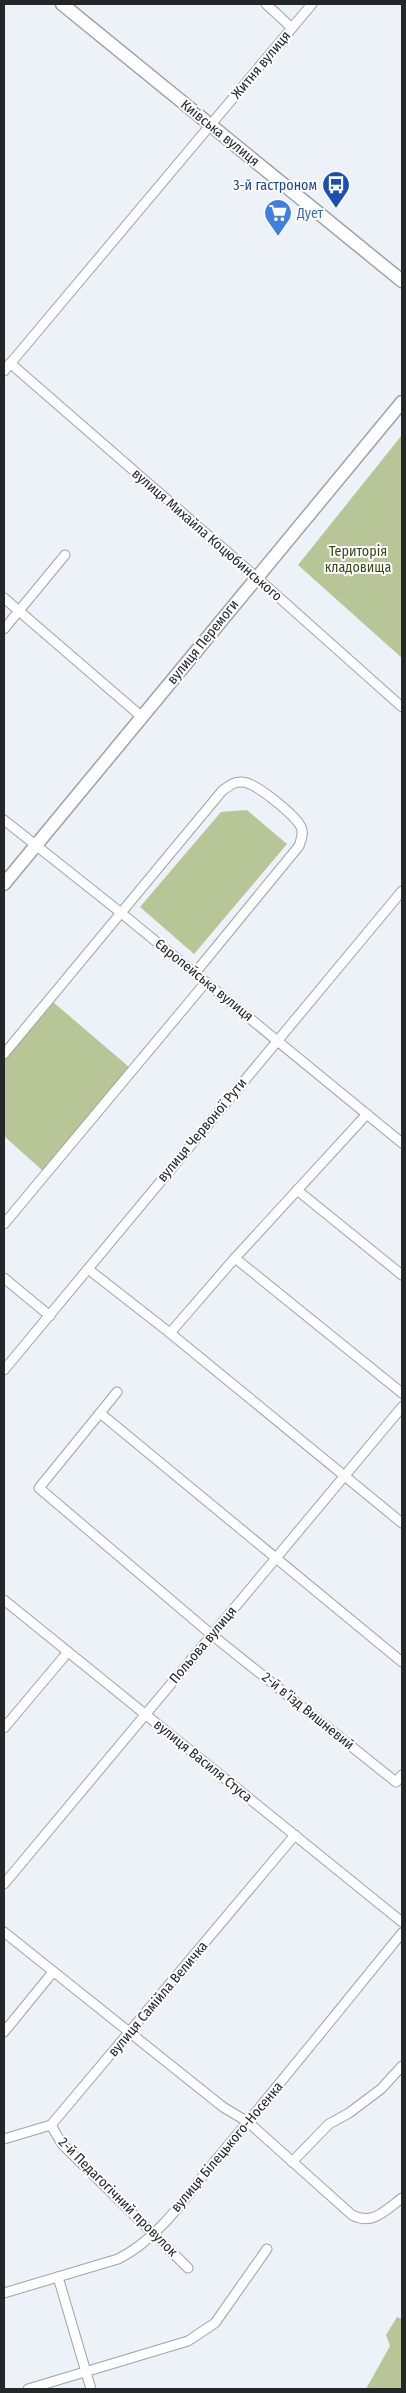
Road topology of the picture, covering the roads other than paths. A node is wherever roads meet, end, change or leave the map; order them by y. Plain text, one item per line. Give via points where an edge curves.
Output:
1 (62, 4) edge
2 (266, 4) edge
3 (312, 4) edge
4 (292, 28) junction
5 (210, 126) junction
6 (402, 281) edge
7 (10, 364) junction
8 (4, 371) edge
9 (402, 402) edge
10 (65, 555) dead end
11 (256, 577) junction
12 (4, 598) edge
13 (19, 611) junction
14 (4, 629) edge
15 (402, 707) edge
16 (142, 717) junction
17 (4, 820) edge
18 (36, 846) junction
19 (4, 884) edge
20 (402, 891) edge
21 (120, 912) junction
22 (195, 973) junction
23 (206, 982) junction
24 (278, 1040) junction
25 (4, 1054) edge
26 (367, 1114) junction
27 (402, 1143) edge
28 (297, 1190) junction
29 (4, 1224) edge
30 (234, 1258) junction
31 (88, 1269) junction
32 (402, 1274) edge
33 (4, 1278) edge
34 (50, 1316) junction
35 (170, 1333) junction
36 (4, 1370) edge
37 (117, 1392) dead end
38 (402, 1393) edge
39 (402, 1407) edge
40 (100, 1413) junction
41 (344, 1475) junction
42 (402, 1523) edge
43 (276, 1557) junction
44 (4, 1600) edge
45 (212, 1634) junction
46 (68, 1652) junction
47 (402, 1662) edge
48 (144, 1714) junction
49 (4, 1728) edge
50 (402, 1775) edge
51 (295, 1835) junction
52 (4, 1884) edge
53 (402, 1922) edge
54 (4, 1932) edge
55 (402, 1933) edge
56 (53, 1972) junction
57 (4, 2032) edge
58 (130, 2032) junction
59 (402, 2066) edge
60 (248, 2122) junction
61 (51, 2125) junction
62 (4, 2139) edge
63 (292, 2162) junction
64 (402, 2198) edge
65 (153, 2234) junction
66 (267, 2249) dead end
67 (188, 2268) dead end
68 (58, 2277) junction
69 (4, 2293) edge
70 (86, 2372) junction
71 (28, 2389) edge
72 (91, 2389) edge

1 - 5 street, Київська вулиця
2 - 4 street
3 - 4 street, Житня вулиця
4 - 5 street, Житня вулиця
5 - 6 street, Київська вулиця
5 - 7 street, Житня вулиця
7 - 8 street, Житня вулиця
7 - 11 street, вулиця Михайла Коцюбинського
9 - 11 street, вулиця Перемоги
10 - 13 street
11 - 15 street, вулиця Михайла Коцюбинського
11 - 16 street, вулиця Перемоги
12 - 13 street
13 - 14 street
13 - 16 street
16 - 18 street, вулиця Перемоги
17 - 18 street, Європейська вулиця
18 - 19 street, вулиця Перемоги
18 - 21 street, Європейська вулиця
20 - 24 street, вулиця Червоної Рути
21 - 22 street, Європейська вулиця
21 - 22 street via 232,783 254,785 296,819 302,829 299,846
21 - 25 street
22 - 23 street, Європейська вулиця
23 - 24 street, Європейська вулиця
23 - 29 street
24 - 26 street, Європейська вулиця
24 - 31 street, вулиця Червоної Рути
26 - 27 street, Європейська вулиця
26 - 28 street
28 - 30 street
28 - 32 street
30 - 35 street
30 - 38 street
31 - 34 street, вулиця Червоної Рути
31 - 35 street
33 - 34 street
34 - 36 street, вулиця Червоної Рути
35 - 41 street
37 - 40 street
39 - 41 street, Польова вулиця
40 - 43 street
40 - 45 street via 39,1488
41 - 42 street
41 - 43 street, Польова вулиця
43 - 45 street, Польова вулиця
43 - 47 street
44 - 46 street, вулиця Василя Стуса
45 - 48 street, Польова вулиця
45 - 50 street, 2-й вʼїзд Вишневий via 396,1782
46 - 48 street, вулиця Василя Стуса
46 - 49 street
48 - 51 street, вулиця Василя Стуса
48 - 52 street, Польова вулиця
51 - 53 street, вулиця Василя Стуса
51 - 58 street, вулиця Самійла Величка
54 - 56 street
55 - 60 street, вулиця Білецького-Носенка
56 - 57 street
56 - 58 street
58 - 60 street via 223,2107
58 - 61 street, вулиця Самійла Величка
59 - 63 street via 381,2089 329,2124
60 - 63 street
60 - 65 street, вулиця Білецького-Носенка
61 - 62 street
61 - 65 street, 2-й Педагогічний провулок via 62,2144
63 - 64 street via 359,2219 377,2217
65 - 67 street, 2-й Педагогічний провулок
65 - 68 street, вулиця Білецького-Носенка via 118,2259
66 - 70 street via 215,2323 204,2333 188,2341
68 - 69 street, вулиця Білецького-Носенка
68 - 70 street
70 - 71 street
70 - 72 street

